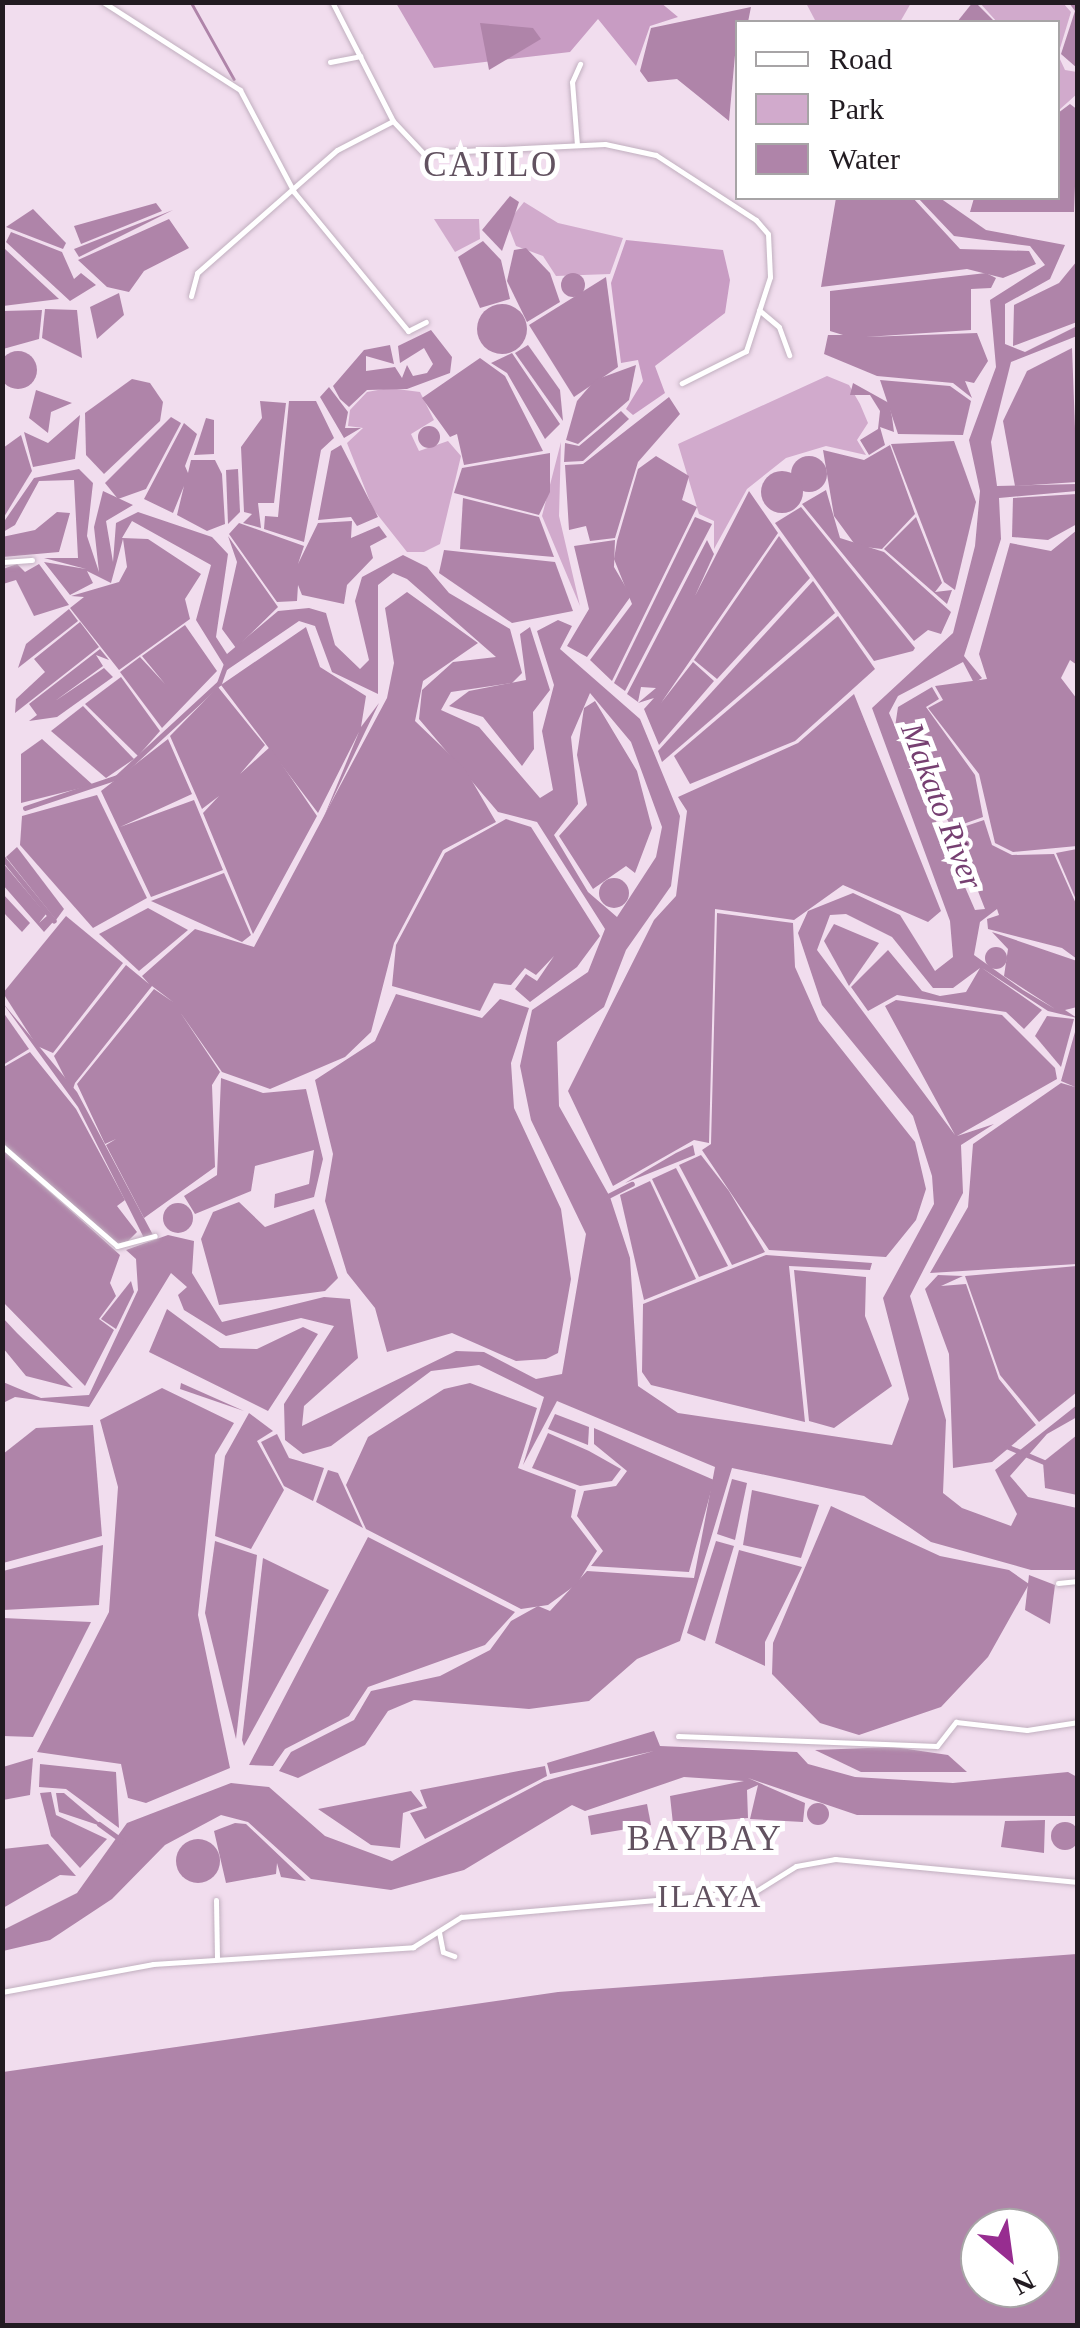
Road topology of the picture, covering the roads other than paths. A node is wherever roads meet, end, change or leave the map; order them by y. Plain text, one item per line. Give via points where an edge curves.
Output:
1 (103, 2) edge
2 (332, 2) edge
3 (360, 56) junction
4 (330, 62) dead end
5 (580, 64) dead end
6 (393, 120) junction
7 (577, 145) junction
8 (294, 192) junction
9 (191, 296) dead end
10 (759, 310) junction
11 (426, 322) dead end
12 (790, 356) dead end
13 (682, 383) dead end
14 (32, 560) dead end
15 (2, 562) edge
16 (2, 1146) edge
17 (155, 1236) dead end
18 (1078, 1581) edge
19 (1058, 1582) dead end
20 (1078, 1722) edge
21 (678, 1736) dead end
22 (1078, 1882) edge
23 (216, 1900) dead end
24 (439, 1932) junction
25 (454, 1956) dead end
26 (217, 1958) junction
27 (2, 1992) edge

1 - 8 street via 240,90
2 - 3 street
3 - 4 street
3 - 6 street
5 - 7 street via 572,82
6 - 7 street via 423,153
6 - 8 street via 337,150
7 - 10 street via 656,155 756,220 770,244
8 - 9 street via 198,273
8 - 11 street via 408,331
10 - 12 street via 779,326
10 - 13 street via 738,362
14 - 15 street
16 - 17 street via 117,1246
18 - 19 street
20 - 21 street via 1027,1730 956,1722 937,1746
22 - 24 street via 835,1859 796,1866 756,1891 460,1917
23 - 26 street
24 - 25 street via 443,1952
24 - 26 street via 413,1947
26 - 27 street

